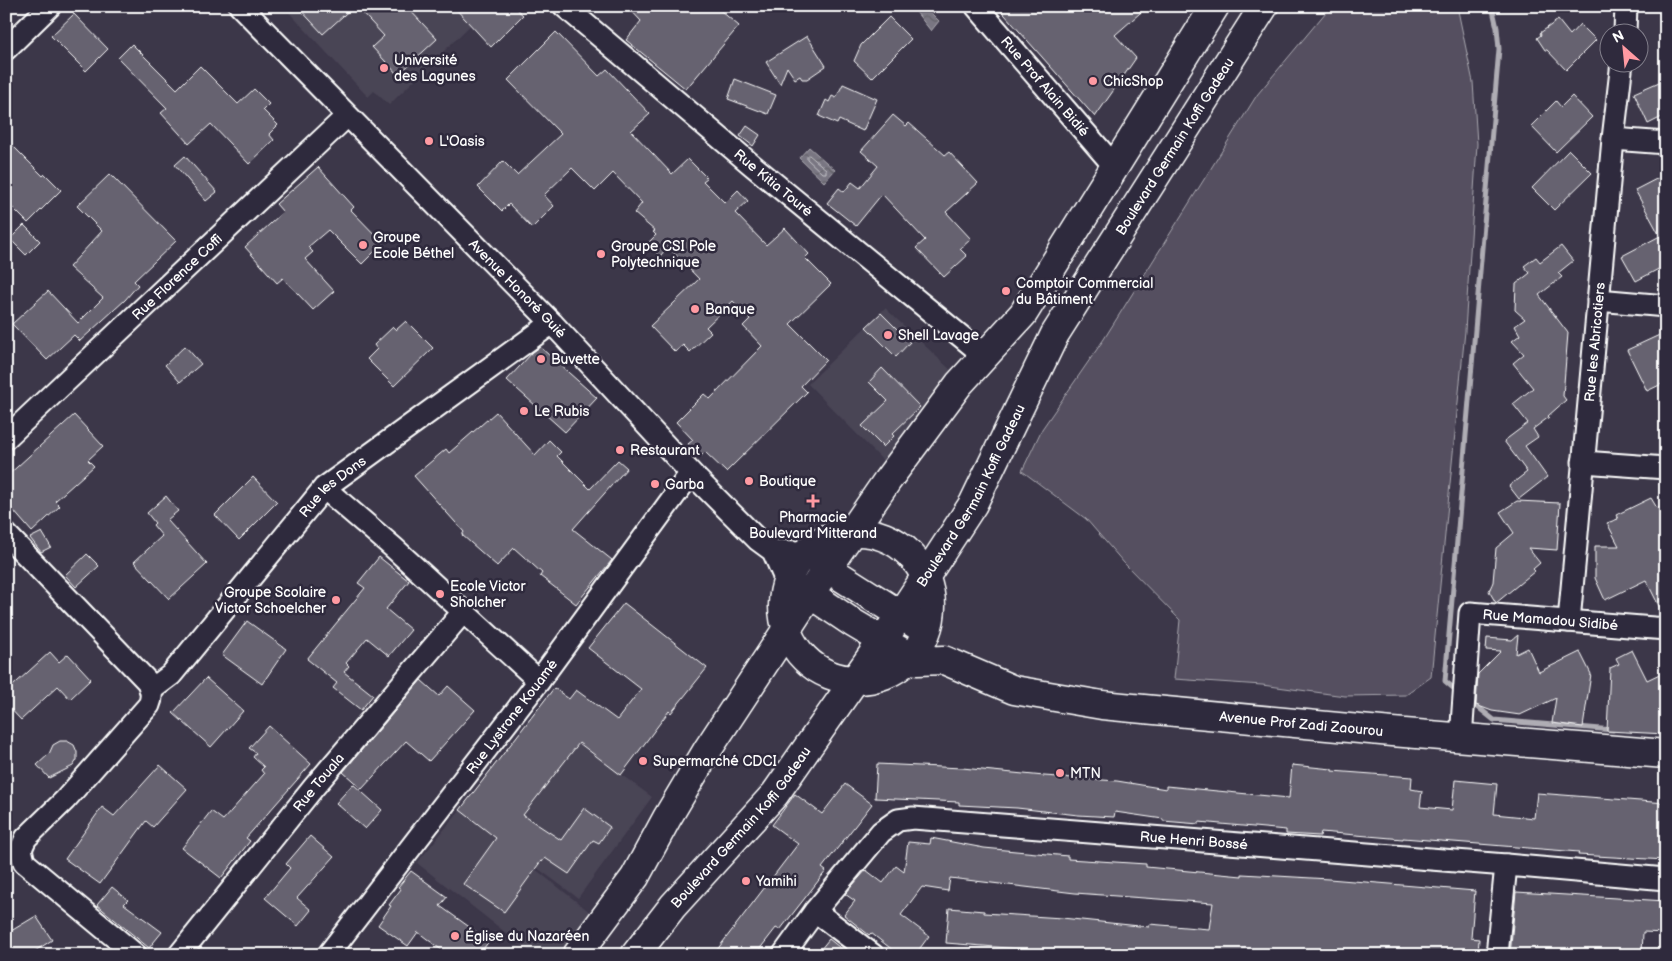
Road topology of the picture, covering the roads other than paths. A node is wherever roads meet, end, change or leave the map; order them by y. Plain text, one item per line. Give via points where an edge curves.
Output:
1 (50, 6) edge
2 (240, 6) edge
3 (976, 6) edge
4 (1215, 6) edge
5 (1264, 6) edge
6 (1626, 6) edge
7 (576, 10) edge
8 (1625, 22) edge
9 (6, 49) edge
10 (1621, 72) edge
11 (347, 116) junction
12 (1612, 139) junction
13 (1666, 143) edge
14 (1115, 167) junction
15 (1598, 300) junction
16 (1666, 306) edge
17 (552, 323) junction
18 (985, 356) junction
19 (6, 438) edge
20 (1584, 462) junction
21 (1666, 468) edge
22 (691, 473) junction
23 (324, 488) junction
24 (853, 531) junction
25 (6, 534) edge
26 (773, 552) junction
27 (804, 555) junction
28 (827, 568) junction
29 (926, 576) junction
30 (788, 578) junction
31 (810, 594) junction
32 (463, 612) junction
33 (901, 614) junction
34 (1569, 621) junction
35 (786, 629) junction
36 (1666, 629) edge
37 (926, 631) junction
38 (883, 640) junction
39 (910, 657) junction
40 (944, 660) junction
41 (855, 680) junction
42 (539, 681) junction
43 (151, 690) junction
44 (1461, 738) junction
45 (1666, 754) edge
46 (13, 854) edge
47 (1506, 865) junction
48 (1666, 879) edge
49 (816, 911) junction
50 (136, 955) edge
51 (179, 955) edge
52 (328, 955) edge
53 (577, 955) edge
54 (635, 955) edge
55 (783, 955) edge
56 (873, 955) edge
57 (1497, 955) edge

1 - 9 street
2 - 11 street, Avenue Honoré Guié
3 - 14 street, Rue Prof Alain Bidié
4 - 14 main road
5 - 29 main road, Boulevard Germain Koffi Gadeau via 1056,334 973,504
6 - 8 street
7 - 18 street, Rue Kitia Touré via 767,177
10 - 12 street, Rue les Abricotiers
11 - 17 street, Avenue Honoré Guié
11 - 19 street, Rue Florence Coffi
12 - 13 street
12 - 15 street, Rue les Abricotiers
14 - 18 main road via 1023,314
15 - 16 street
15 - 20 street, Rue les Abricotiers
17 - 22 street, Avenue Honoré Guié
17 - 23 street, Rue les Dons
18 - 24 main road via 959,384
20 - 21 street
20 - 34 street, Rue les Abricotiers
22 - 26 street, Avenue Honoré Guié
22 - 42 street, Rue Lystrone Kouamé
23 - 32 street
23 - 43 street, Rue les Dons via 171,675
24 - 27 main road via 828,538
24 - 28 main road
24 - 29 main road via 894,541 908,551
25 - 43 street via 139,672
26 - 27 street via 799,552
26 - 30 street, Avenue Honoré Guié
27 - 28 street
27 - 30 main road
28 - 31 main road
28 - 33 main road
29 - 33 main road, Boulevard Germain Koffi Gadeau
29 - 37 main road via 931,602
30 - 31 street, Avenue Honoré Guié
30 - 35 main road via 782,607
31 - 35 main road
31 - 38 main road
32 - 42 street
32 - 51 street, Rue Touala via 314,787
33 - 37 main road
33 - 38 main road, Boulevard Germain Koffi Gadeau
34 - 36 street, Rue Mamadou Sidibé
34 - 44 street, Rue Mamadou Sidibé via 1470,613
35 - 41 main road via 795,647 810,664 830,675
35 - 53 main road via 708,749 635,877
37 - 39 main road via 921,644
37 - 40 main road via 935,637
38 - 39 main road
38 - 41 main road, Boulevard Germain Koffi Gadeau
39 - 40 main road via 917,661
39 - 41 main road via 887,673
40 - 44 main road, Avenue Prof Zadi Zaourou via 1014,690 1102,705
41 - 54 main road, Boulevard Germain Koffi Gadeau via 775,794 673,906
42 - 52 street, Rue Lystrone Kouamé
43 - 46 street via 149,705
44 - 45 main road, Avenue Prof Zadi Zaourou
46 - 50 street
47 - 48 street, Rue Henri Bossé
47 - 49 street, Rue Henri Bossé via 913,818 898,820 881,832
47 - 57 street
49 - 55 street, Rue Henri Bossé
49 - 56 street

